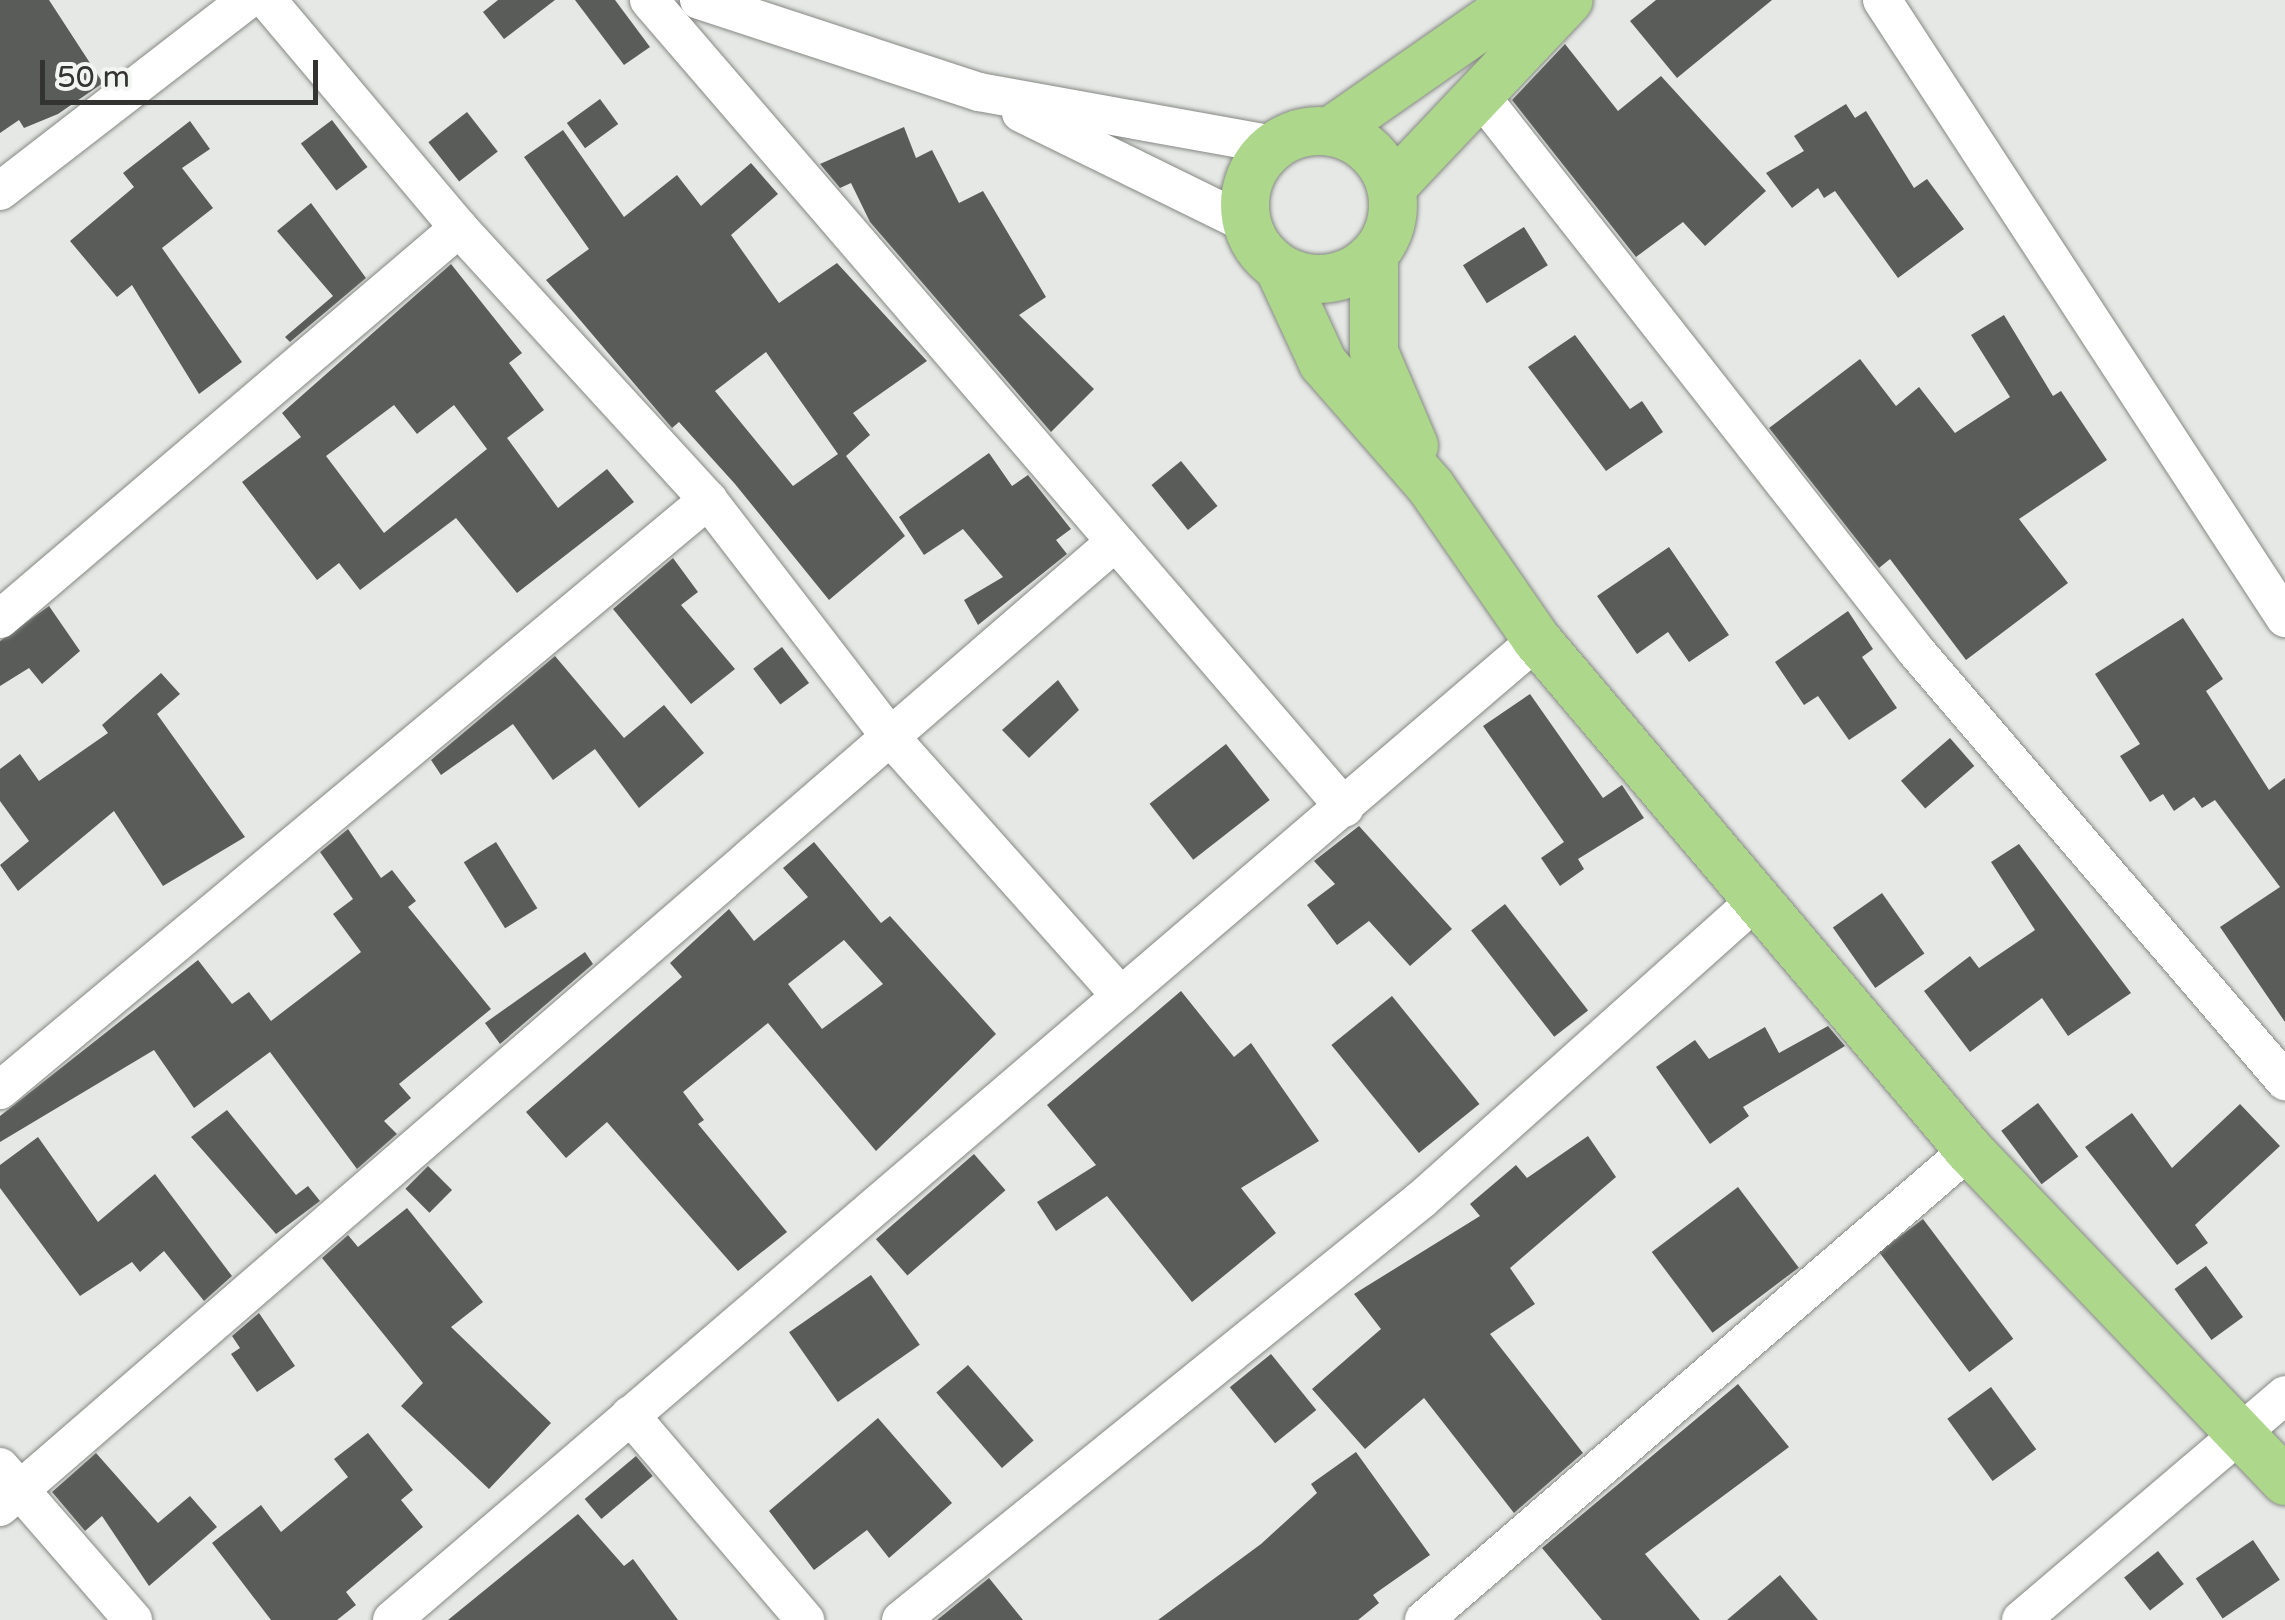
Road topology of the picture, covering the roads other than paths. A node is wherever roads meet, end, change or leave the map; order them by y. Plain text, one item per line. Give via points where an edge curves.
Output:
1 (246, 0) edge
2 (267, 0) edge
3 (649, 0) edge
4 (699, 0) edge
5 (1519, 0) edge
6 (1569, 0) edge
7 (1882, 0) edge
8 (978, 92) junction
9 (1479, 94) junction
10 (1330, 131) junction
11 (1275, 145) junction
12 (1392, 187) junction
13 (0, 191) edge
14 (1246, 223) junction
15 (459, 228) junction
16 (1374, 256) junction
17 (1280, 270) junction
18 (1430, 486) junction
19 (708, 500) junction
20 (1113, 544) junction
21 (2285, 618) edge
22 (0, 620) edge
23 (1536, 640) junction
24 (892, 740) junction
25 (1345, 808) junction
26 (1757, 900) junction
27 (1121, 996) junction
28 (2285, 1081) edge
29 (0, 1090) edge
30 (1969, 1150) junction
31 (2285, 1395) edge
32 (630, 1414) junction
33 (2244, 1432) junction
34 (2285, 1481) edge
35 (7, 1488) edge
36 (402, 1617) edge
37 (133, 1620) edge
38 (805, 1620) edge
39 (901, 1620) edge
40 (1424, 1620) edge
41 (2022, 1620) edge

1 - 13 street
2 - 15 street
3 - 20 street
4 - 8 street
5 - 10 main road
6 - 9 main road
7 - 21 street
8 - 11 street
8 - 14 street
9 - 12 main road
9 - 28 street via 1916,650
10 - 11 main road
10 - 12 main road via 1368,151
11 - 14 main road via 1255,167
12 - 16 main road via 1388,236
14 - 17 main road
15 - 19 street
15 - 22 street
16 - 17 main road via 1346,275 1313,280
16 - 18 main road via 1374,352
17 - 18 main road via 1324,363
18 - 23 main road
19 - 24 street
19 - 29 street
20 - 24 street
20 - 25 street
23 - 25 street
23 - 26 main road
24 - 27 street
24 - 35 street
25 - 27 street
26 - 30 main road
26 - 39 street via 1422,1200
27 - 32 street
30 - 33 main road
30 - 40 street
31 - 33 street
32 - 36 street
32 - 38 street
33 - 34 main road
33 - 41 street
35 - 37 street

